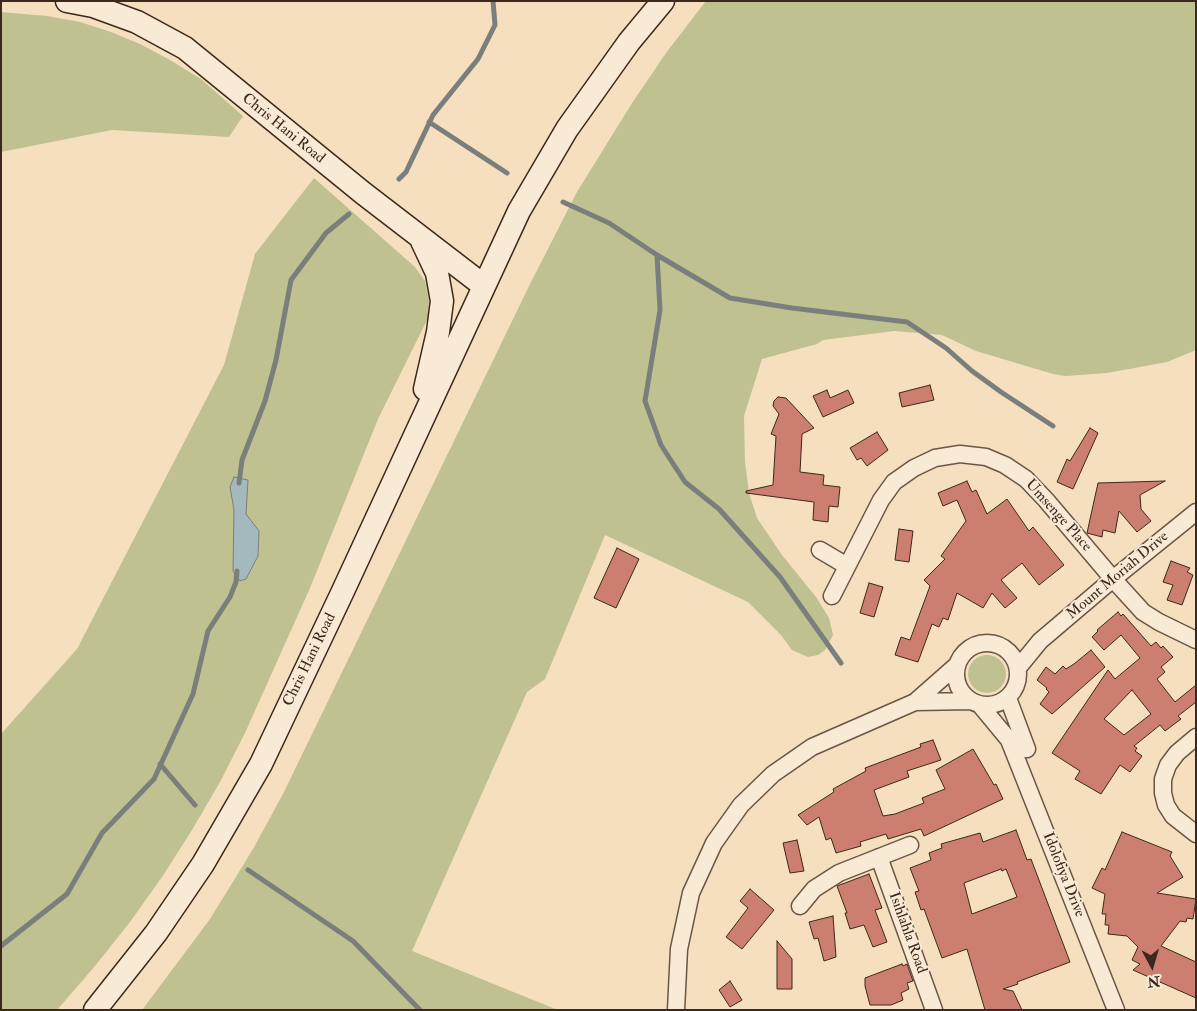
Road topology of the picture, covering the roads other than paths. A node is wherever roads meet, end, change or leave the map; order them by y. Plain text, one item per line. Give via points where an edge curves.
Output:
1 (67, 1) edge
2 (663, 1) edge
3 (421, 238) junction
4 (484, 286) junction
5 (415, 434) junction
6 (1196, 512) edge
7 (820, 550) dead end
8 (847, 566) junction
9 (1112, 579) junction
10 (832, 596) dead end
11 (1196, 640) edge
12 (1040, 641) junction
13 (1010, 652) junction
14 (957, 665) junction
15 (1018, 668) junction
16 (1008, 698) junction
17 (915, 702) junction
18 (975, 703) junction
19 (1196, 737) edge
20 (1009, 740) junction
21 (1196, 834) edge
22 (910, 845) dead end
23 (879, 857) junction
24 (800, 906) dead end
25 (96, 1010) edge
26 (676, 1010) edge
27 (934, 1010) edge
28 (1116, 1010) edge

1 - 3 main road, Chris Hani Road via 93,6 137,22 185,48
2 - 4 main road, Chris Hani Road via 629,42 567,129 519,211
3 - 4 main road, Chris Hani Road
3 - 5 main road via 437,273 442,301 436,345
4 - 5 main road, Chris Hani Road
5 - 25 main road, Chris Hani Road via 261,764 203,864 156,933
6 - 9 street, Mount Moriah Drive
7 - 8 street
8 - 9 street, Umsenge Place via 880,500 894,482 935,458 960,454 986,457 1026,479
8 - 10 street, Umsenge Place
9 - 11 street, Umsenge Place via 1144,612
9 - 12 street, Mount Moriah Drive
12 - 13 street, Mount Moriah Drive
12 - 15 street, Mount Moriah Drive
13 - 14 street via 990,643 979,644 966,652
13 - 15 street
14 - 17 street
14 - 18 street via 958,687
15 - 16 street, Mount Moriah Drive via 1018,681
16 - 18 street via 996,704
16 - 20 street via 1027,749
17 - 18 street
17 - 26 street via 812,747 773,774 741,806 714,843 691,894 679,949
18 - 20 street, Idolofiya Drive
19 - 21 street via 1177,753 1163,779 1166,806 1173,816
20 - 28 street, Idolofiya Drive
22 - 23 street
23 - 24 street via 825,880
23 - 27 street, Isihlahla Road

